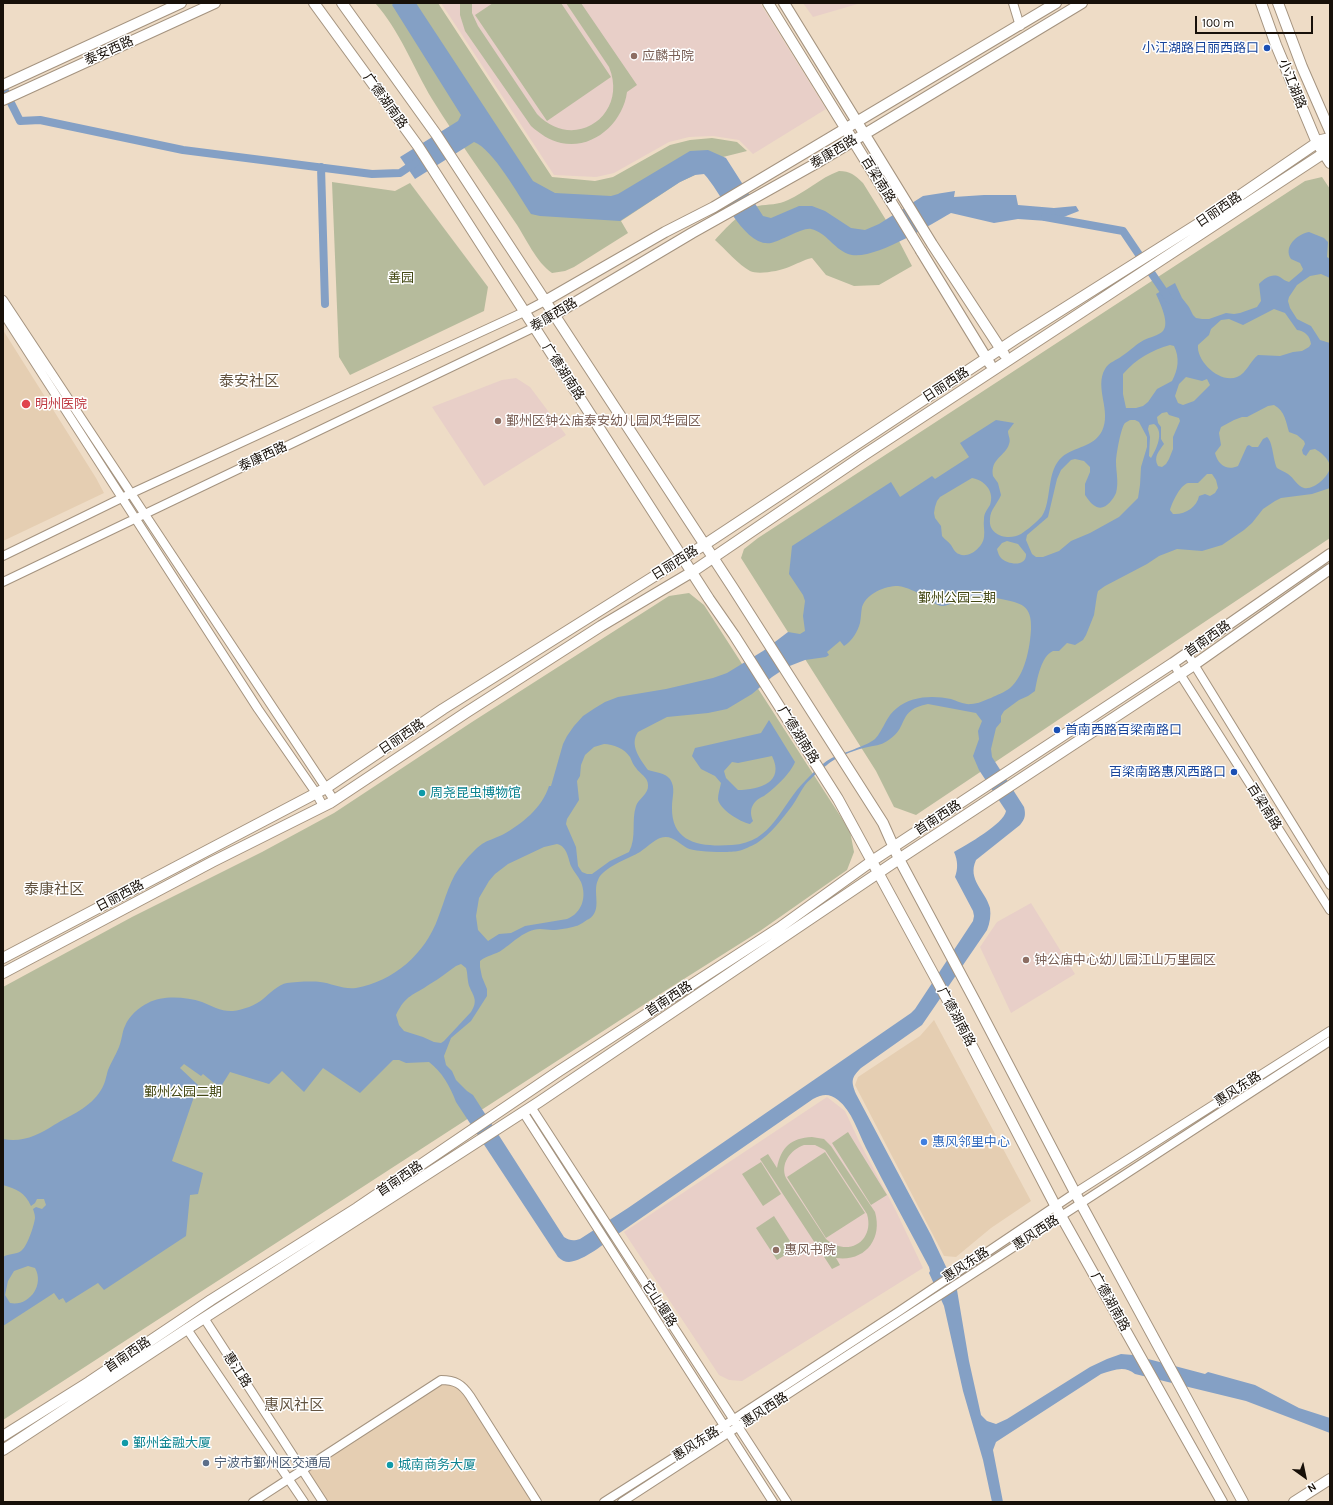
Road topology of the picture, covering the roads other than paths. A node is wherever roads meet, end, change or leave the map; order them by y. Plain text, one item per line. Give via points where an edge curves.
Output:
1 (181, 3) edge
2 (216, 3) edge
3 (314, 3) edge
4 (342, 3) edge
5 (768, 3) edge
6 (784, 3) edge
7 (1014, 3) edge
8 (1056, 3) edge
9 (1082, 3) edge
10 (1261, 3) edge
11 (1278, 3) edge
12 (1020, 26) junction
13 (3, 85) edge
14 (3, 100) edge
15 (858, 122) junction
16 (846, 129) junction
17 (1330, 131) edge
18 (865, 134) junction
19 (1330, 138) edge
20 (853, 141) junction
21 (1330, 142) edge
22 (1317, 143) junction
23 (1324, 153) junction
24 (1330, 163) edge
25 (3, 300) edge
26 (545, 301) junction
27 (524, 312) junction
28 (3, 313) edge
29 (554, 315) junction
30 (534, 327) junction
31 (1001, 349) junction
32 (986, 358) junction
33 (1008, 360) junction
34 (993, 370) junction
35 (132, 494) junction
36 (123, 498) junction
37 (145, 513) junction
38 (135, 518) junction
39 (704, 545) junction
40 (1330, 554) edge
41 (3, 556) edge
42 (683, 558) junction
43 (713, 558) junction
44 (1330, 570) edge
45 (692, 572) junction
46 (3, 582) edge
47 (1187, 653) junction
48 (1173, 663) junction
49 (1194, 665) junction
50 (1180, 674) junction
51 (326, 788) junction
52 (316, 793) junction
53 (334, 800) junction
54 (323, 806) junction
55 (894, 847) junction
56 (899, 859) junction
57 (872, 861) junction
58 (878, 874) junction
59 (1330, 885) edge
60 (1330, 910) edge
61 (3, 958) edge
62 (3, 973) edge
63 (1330, 1031) edge
64 (1330, 1041) edge
65 (527, 1109) junction
66 (1075, 1194) junction
67 (1081, 1204) junction
68 (1056, 1207) junction
69 (1062, 1216) junction
70 (204, 1318) junction
71 (187, 1329) junction
72 (734, 1419) junction
73 (725, 1425) junction
74 (739, 1427) junction
75 (729, 1433) junction
76 (3, 1436) edge
77 (3, 1450) edge
78 (302, 1470) junction
79 (289, 1479) junction
80 (1330, 1479) edge
81 (253, 1502) edge
82 (304, 1502) edge
83 (322, 1502) edge
84 (537, 1502) edge
85 (604, 1502) edge
86 (622, 1502) edge
87 (773, 1502) edge
88 (787, 1502) edge
89 (1222, 1502) edge
90 (1243, 1502) edge
91 (1294, 1502) edge

1 - 13 main road, 泰安西路
2 - 14 main road, 泰安西路
3 - 27 main road, 广德湖南路 via 418,146
4 - 26 main road, 广德湖南路 via 436,134
5 - 16 main road, 百梁南路
6 - 15 main road, 百梁南路
7 - 12 street
8 - 12 main road, 泰康西路
9 - 18 main road, 泰康西路
10 - 22 main road, 小江湖路
11 - 17 main road, 小江湖路
12 - 15 main road, 泰康西路
15 - 16 main road, 泰康西路
15 - 18 main road, 百梁南路
16 - 20 main road, 百梁南路
16 - 26 main road, 泰康西路 via 714,207
18 - 20 main road, 泰康西路
18 - 31 main road, 百梁南路 via 932,244
19 - 22 main road, 日丽西路
20 - 29 main road, 泰康西路
20 - 32 main road, 百梁南路, bridge
21 - 23 main road, 日丽西路
22 - 23 main road, 小江湖路
22 - 31 main road, 日丽西路 via 1202,222
23 - 24 main road, 小江湖路
23 - 33 main road, 日丽西路
25 - 35 street
26 - 27 street, 泰康西路
26 - 29 main road, 广德湖南路
27 - 30 main road, 广德湖南路
27 - 35 street, 泰康西路
28 - 36 street
29 - 30 street, 泰康西路
29 - 39 main road, 广德湖南路
30 - 37 street, 泰康西路
30 - 42 main road, 广德湖南路
31 - 32 main road, 日丽西路
31 - 33 main road, 百梁南路
32 - 34 main road, 百梁南路
32 - 39 main road, 日丽西路
33 - 34 main road, 日丽西路
34 - 43 main road, 日丽西路
35 - 36 street, 泰康西路
35 - 37 street
36 - 38 street
36 - 41 street, 泰康西路
37 - 38 street, 泰康西路
37 - 51 street
38 - 46 street, 泰康西路
38 - 52 street via 258,709
39 - 42 main road, 日丽西路
39 - 43 main road, 广德湖南路
40 - 47 main road, 首南西路
42 - 45 main road, 广德湖南路
42 - 51 main road, 日丽西路 via 443,710
43 - 45 main road, 日丽西路
43 - 55 main road, 广德湖南路 via 883,823
44 - 49 main road, 首南西路
45 - 53 main road, 日丽西路 via 601,626
45 - 57 main road, 广德湖南路 via 830,786
47 - 48 main road, 首南西路
47 - 49 street, 百梁南路
48 - 50 street, 百梁南路
48 - 55 main road, 首南西路
49 - 50 main road, 首南西路
49 - 59 street, 百梁南路
50 - 56 main road, 首南西路
50 - 60 street, 百梁南路
51 - 52 main road, 日丽西路
51 - 53 street
52 - 54 street
52 - 61 main road, 日丽西路
53 - 54 main road, 日丽西路
54 - 62 main road, 日丽西路
55 - 56 main road, 广德湖南路
55 - 57 main road, 首南西路
56 - 58 main road, 首南西路
56 - 66 main road, 广德湖南路
57 - 58 main road, 广德湖南路
57 - 76 main road, 首南西路 via 779,928 559,1071 357,1208 210,1300 89,1382
58 - 65 main road, 首南西路
58 - 68 main road, 广德湖南路 via 960,1023
63 - 66 street, 惠风东路
64 - 67 street, 惠风西路
65 - 70 main road, 首南西路
65 - 72 street, 它山堰路
65 - 73 street, 它山堰路
66 - 67 main road, 广德湖南路
66 - 68 street, 惠风东路
67 - 69 street, 惠风西路
67 - 90 main road, 广德湖南路
68 - 69 main road, 广德湖南路
68 - 72 street, 惠风东路
69 - 74 street, 惠风西路
69 - 89 main road, 广德湖南路
70 - 71 main road, 首南西路
70 - 78 street, 惠江路
71 - 77 main road, 首南西路
71 - 79 street, 惠江路
72 - 73 street, 惠风东路
72 - 74 street, 它山堰路
73 - 75 street, 它山堰路
73 - 85 street, 惠风东路
74 - 75 street, 惠风西路
74 - 88 street, 它山堰路
75 - 86 street, 惠风西路
75 - 87 street, 它山堰路
78 - 79 street
78 - 83 street, 惠江路
78 - 84 street via 441,1380 449,1380 465,1388
79 - 81 street
79 - 82 street, 惠江路
80 - 91 main road

